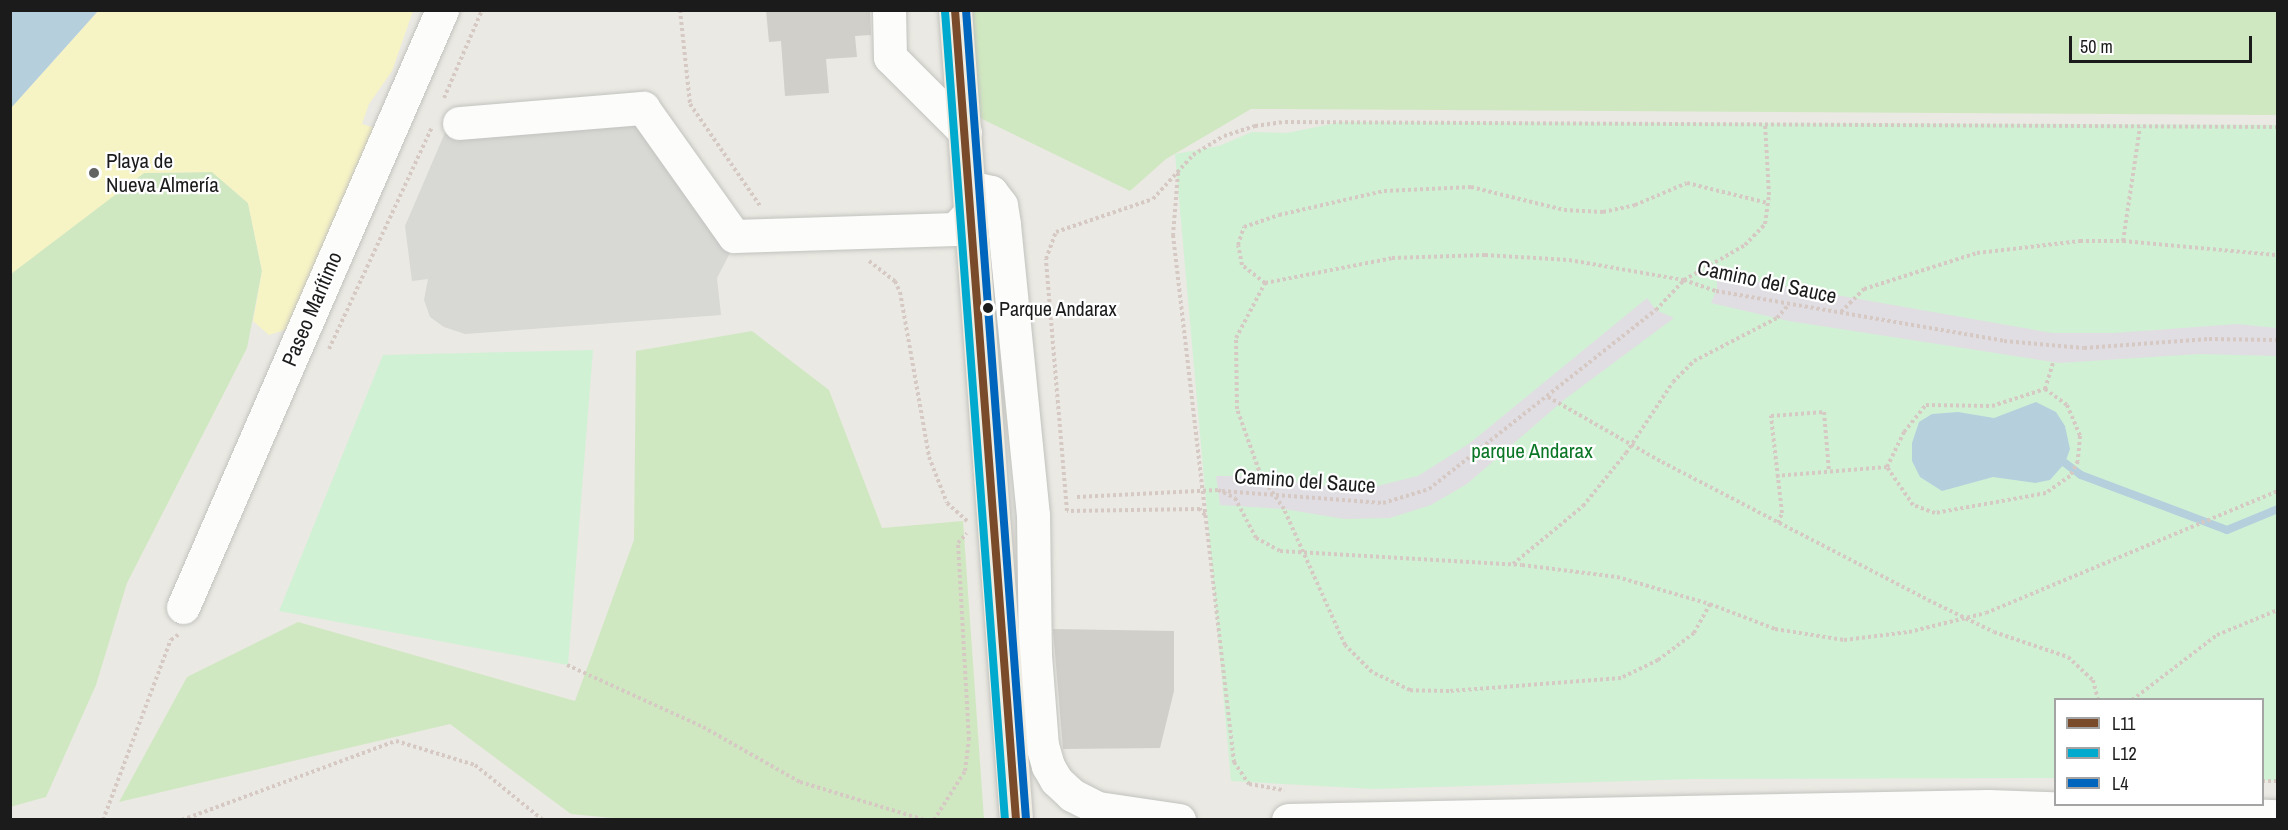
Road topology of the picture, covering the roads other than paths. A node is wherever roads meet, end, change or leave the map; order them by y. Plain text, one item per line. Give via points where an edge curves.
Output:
1 (442, 10) edge
2 (889, 10) edge
3 (955, 10) edge
4 (459, 123) dead end
5 (965, 132) junction
6 (970, 200) junction
7 (183, 607) road end
8 (1291, 805) edge
9 (2277, 816) edge
10 (1016, 819) edge
11 (1179, 819) edge

1 - 7 street, Paseo Marítimo
2 - 5 street via 890,57
3 - 5 main road
4 - 6 street via 643,108 734,236 955,229
5 - 6 main road
6 - 10 main road via 986,526 997,566
6 - 11 street via 991,192 1003,215 1032,516 1035,655 1042,745 1048,766 1072,795 1098,808
8 - 9 street via 1988,806

